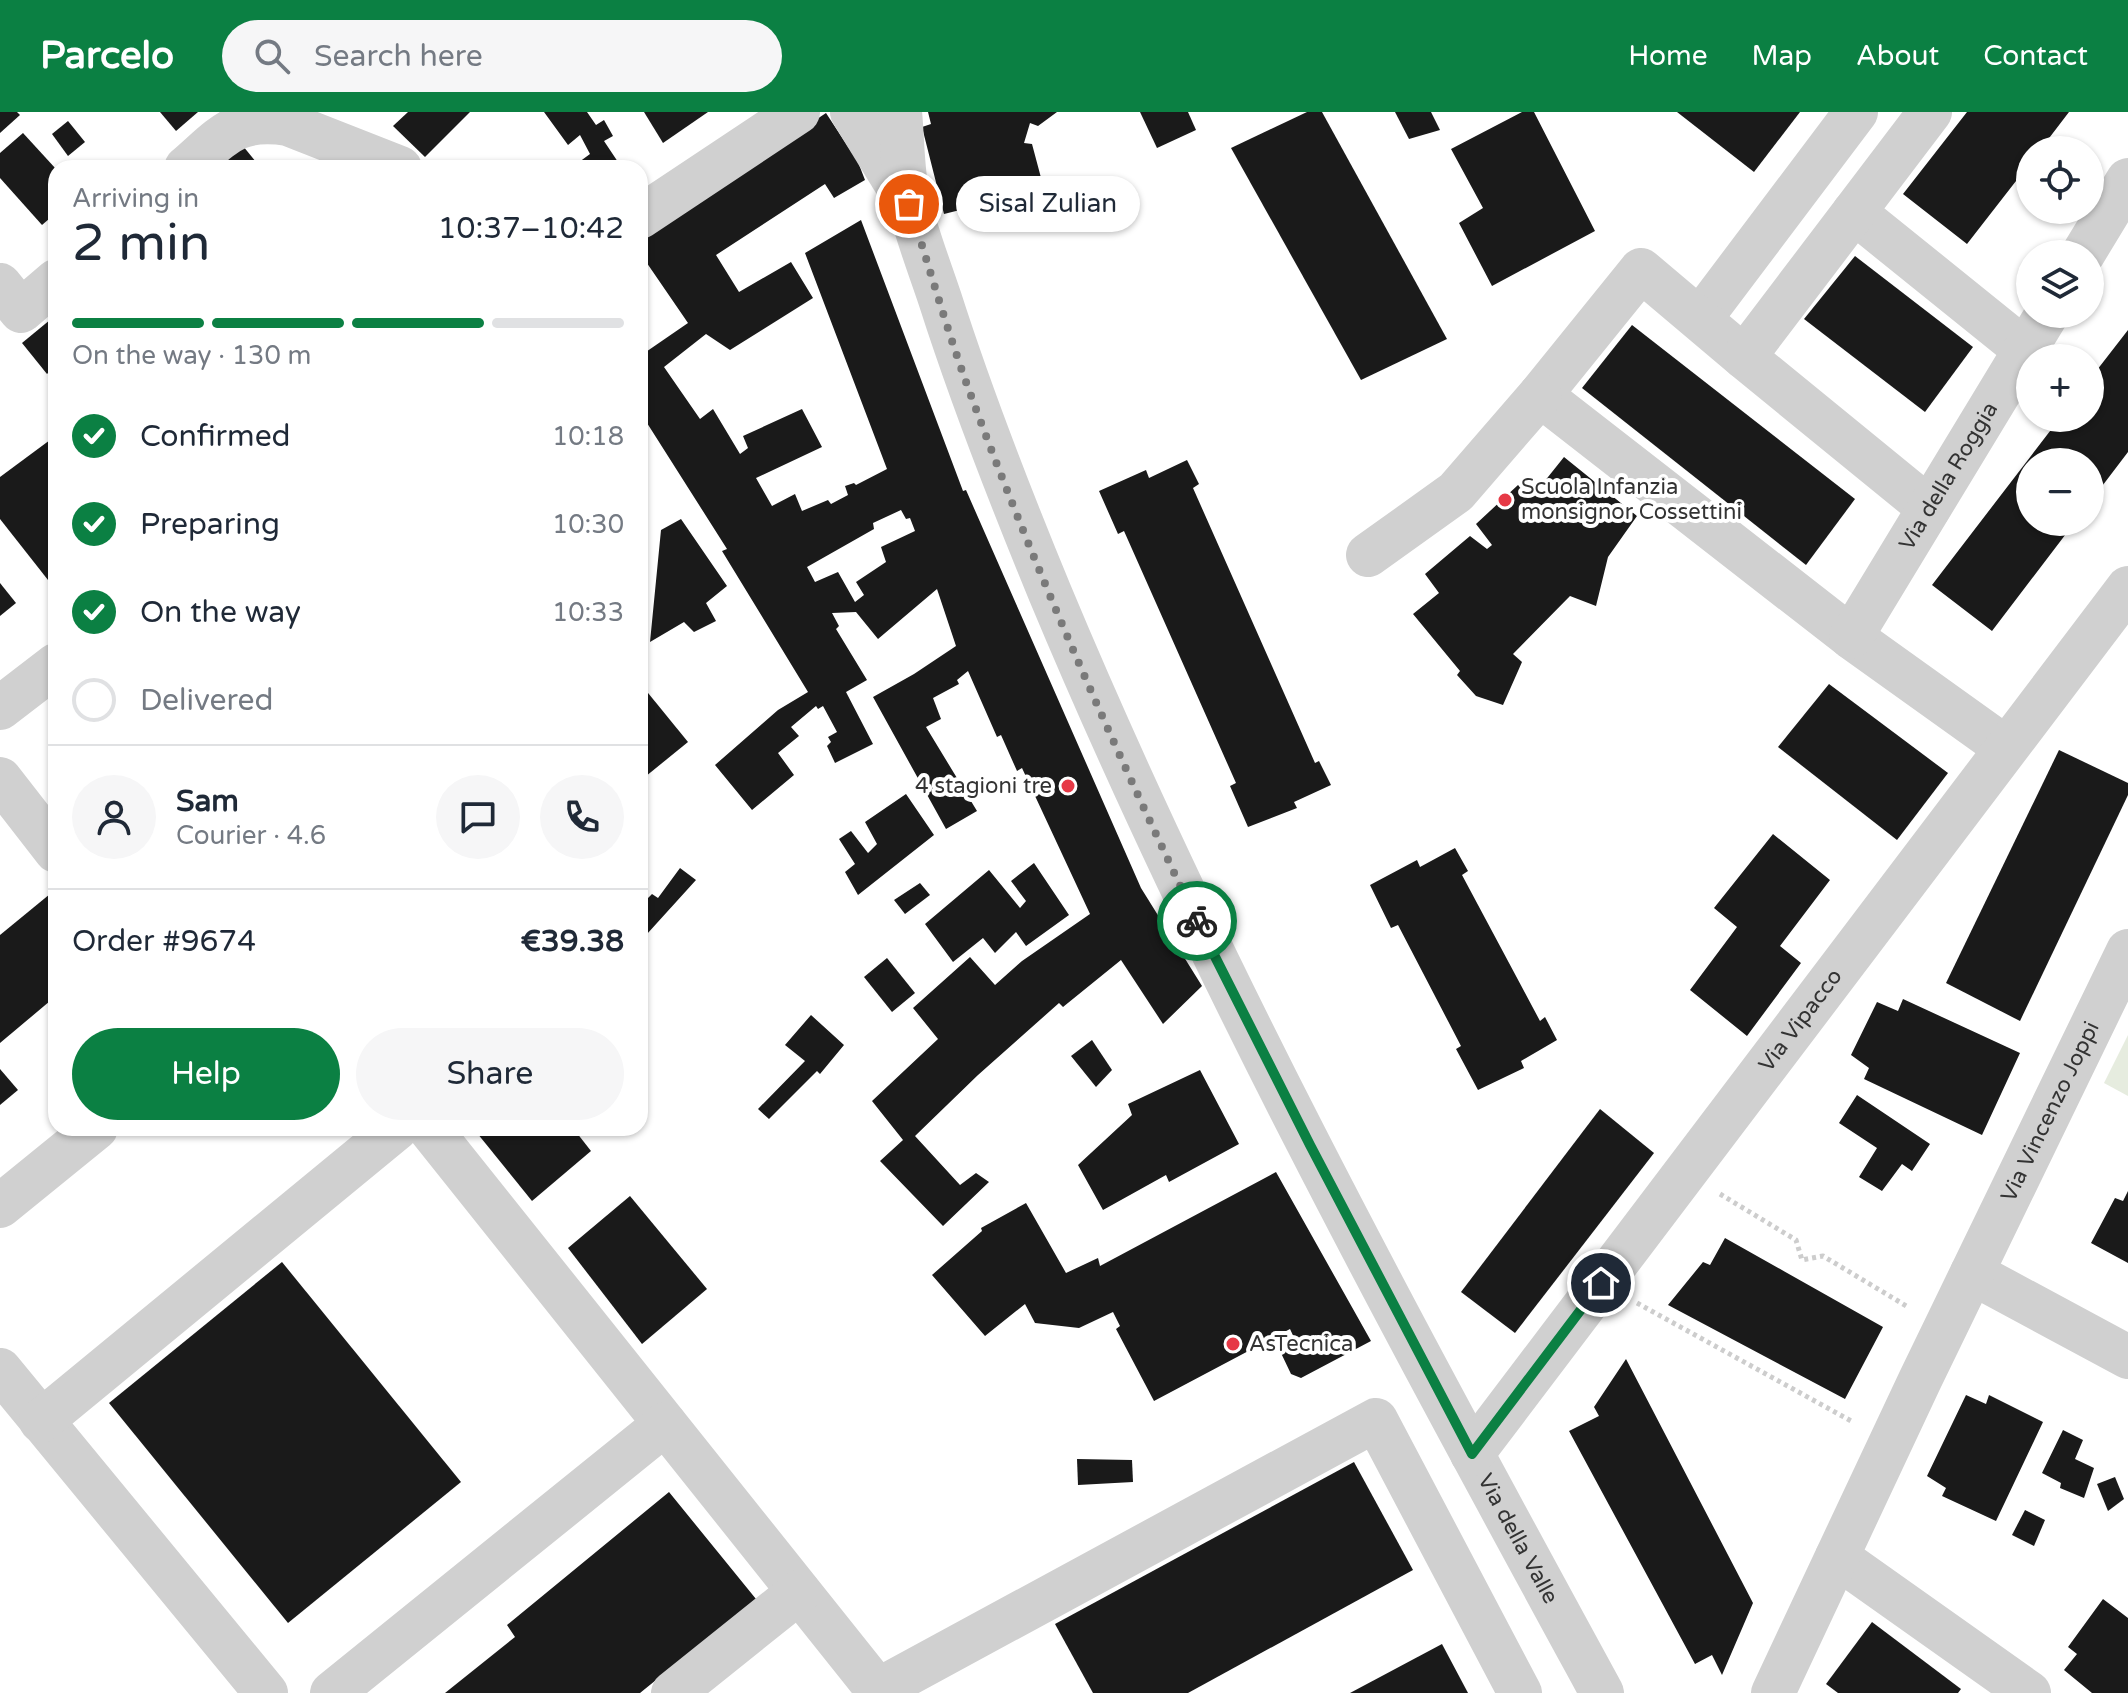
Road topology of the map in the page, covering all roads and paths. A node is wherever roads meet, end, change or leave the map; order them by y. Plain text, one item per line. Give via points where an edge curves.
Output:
1 (798, 112) edge
2 (852, 112) edge
3 (900, 112) edge
4 (1856, 112) edge
5 (1930, 112) edge
6 (195, 160) edge
7 (380, 160) edge
8 (2128, 180) edge
9 (909, 204) junction
10 (648, 212) edge
11 (1854, 212) junction
12 (2092, 240) edge
13 (0, 285) edge
14 (48, 288) edge
15 (1700, 319) junction
16 (2036, 332) edge
17 (1744, 357) junction
18 (1540, 395) junction
19 (1929, 508) junction
20 (1368, 555) dead end
21 (2128, 588) edge
22 (1851, 637) junction
23 (48, 671) edge
24 (0, 708) edge
25 (2006, 748) junction
26 (0, 779) edge
27 (14, 827) edge
28 (48, 846) edge
29 (2128, 951) edge
30 (86, 1136) edge
31 (387, 1136) edge
32 (435, 1136) edge
33 (1685, 1173) junction
34 (0, 1206) edge
35 (1972, 1273) junction
36 (1601, 1283) junction
37 (1945, 1329) junction
38 (2128, 1357) edge
39 (0, 1370) edge
40 (41, 1421) junction
41 (665, 1424) junction
42 (1890, 1443) junction
43 (1472, 1454) junction
44 (1837, 1557) junction
45 (799, 1592) junction
46 (879, 1692) edge
47 (266, 1693) edge
48 (332, 1693) edge
49 (673, 1693) edge
50 (1520, 1693) edge
51 (1602, 1693) edge
52 (1773, 1693) edge
53 (2029, 1693) edge

1 - 10 street
2 - 9 street, Via della Valle
3 - 9 street, Via della Valle
4 - 15 street
5 - 11 street
6 - 7 street via 230,130 251,122 288,124
8 - 12 street
9 - 43 street, Via della Valle via 965,379 1098,708 1231,990
11 - 16 street
11 - 17 street
13 - 14 street via 21,311
15 - 17 street
15 - 18 street via 1641,270
16 - 19 street, Via della Roggia
17 - 19 street
18 - 20 street via 1456,492
18 - 22 street
19 - 22 street, Via della Roggia
21 - 25 street, Via Vipacco
22 - 25 street
23 - 24 street
25 - 33 street, Via Vipacco
26 - 27 street
27 - 28 street
29 - 35 street, Via Vincenzo Joppi
30 - 34 street
31 - 40 street
32 - 41 street
33 - 36 street, Via Vipacco
33 - 37 path via 1796,1240 1802,1260 1823,1256
35 - 37 street, Via Vincenzo Joppi
35 - 38 street
36 - 42 path
36 - 43 street, Via Vipacco
37 - 42 street, Via Vincenzo Joppi
39 - 40 street
40 - 47 street
41 - 45 street
41 - 48 street
42 - 44 street, Via Vincenzo Joppi
43 - 51 street, Via della Valle
44 - 52 street, Via Vincenzo Joppi
44 - 53 street
45 - 46 street
45 - 49 street
46 - 50 street via 1376,1420

